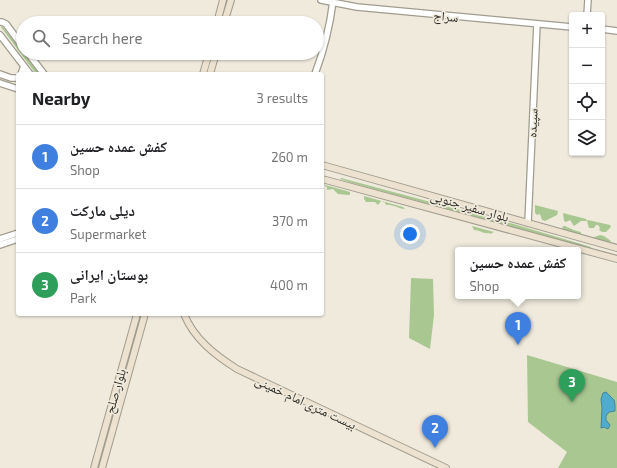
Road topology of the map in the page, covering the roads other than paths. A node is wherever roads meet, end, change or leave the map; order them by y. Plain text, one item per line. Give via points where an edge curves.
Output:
1 (223, 0) edge
2 (231, 0) edge
3 (322, 0) edge
4 (588, 0) edge
5 (333, 1) edge
6 (587, 12) edge
7 (219, 16) edge
8 (226, 16) edge
9 (0, 22) edge
10 (537, 24) junction
11 (569, 27) edge
12 (605, 30) edge
13 (617, 31) edge
14 (0, 35) edge
15 (16, 38) edge
16 (324, 48) edge
17 (16, 56) edge
18 (19, 60) edge
19 (33, 60) edge
20 (207, 60) edge
21 (214, 60) edge
22 (320, 60) edge
23 (24, 66) junction
24 (22, 72) edge
25 (28, 72) edge
26 (42, 72) edge
27 (204, 72) edge
28 (211, 72) edge
29 (316, 72) edge
30 (0, 74) edge
31 (16, 78) edge
32 (0, 83) edge
33 (16, 88) edge
34 (324, 166) edge
35 (337, 169) junction
36 (324, 180) edge
37 (334, 182) junction
38 (528, 223) junction
39 (16, 234) edge
40 (0, 239) edge
41 (16, 240) edge
42 (597, 242) junction
43 (0, 245) edge
44 (574, 247) edge
45 (617, 248) edge
46 (581, 249) edge
47 (596, 253) junction
48 (617, 259) edge
49 (136, 316) edge
50 (144, 316) edge
51 (185, 316) edge
52 (115, 393) junction
53 (122, 395) junction
54 (94, 468) edge
55 (102, 468) edge
56 (446, 468) edge

1 - 7 main road
2 - 8 main road
3 - 5 street, سراج
4 - 6 street
5 - 10 street, سراج via 357,7
5 - 16 street
9 - 15 street via 4,22
10 - 11 street, سراج
10 - 38 street, سپیده
12 - 13 street
14 - 17 street
18 - 23 street
19 - 26 street
20 - 27 main road
21 - 28 main road
22 - 29 street
23 - 24 street
23 - 25 street
30 - 31 street
32 - 33 street
34 - 35 main road, بلوار سفیر جنوبی
35 - 37 main road
35 - 38 main road, بلوار سفیر جنوبی
36 - 37 main road, بلوار سفیر جنوبی
37 - 44 main road, بلوار سفیر جنوبی
38 - 42 main road, بلوار سفیر جنوبی
39 - 40 street
41 - 43 street
42 - 45 main road, بلوار سفیر جنوبی
42 - 47 main road
46 - 47 main road, بلوار سفیر جنوبی
47 - 48 main road, بلوار سفیر جنوبی
49 - 52 main road, بلوار صلح
50 - 53 main road, بلوار صلح
51 - 56 main road, بیست متری امام خمینی via 192,331 212,352 237,369
52 - 53 main road
52 - 54 main road, بلوار صلح
53 - 55 main road, بلوار صلح

